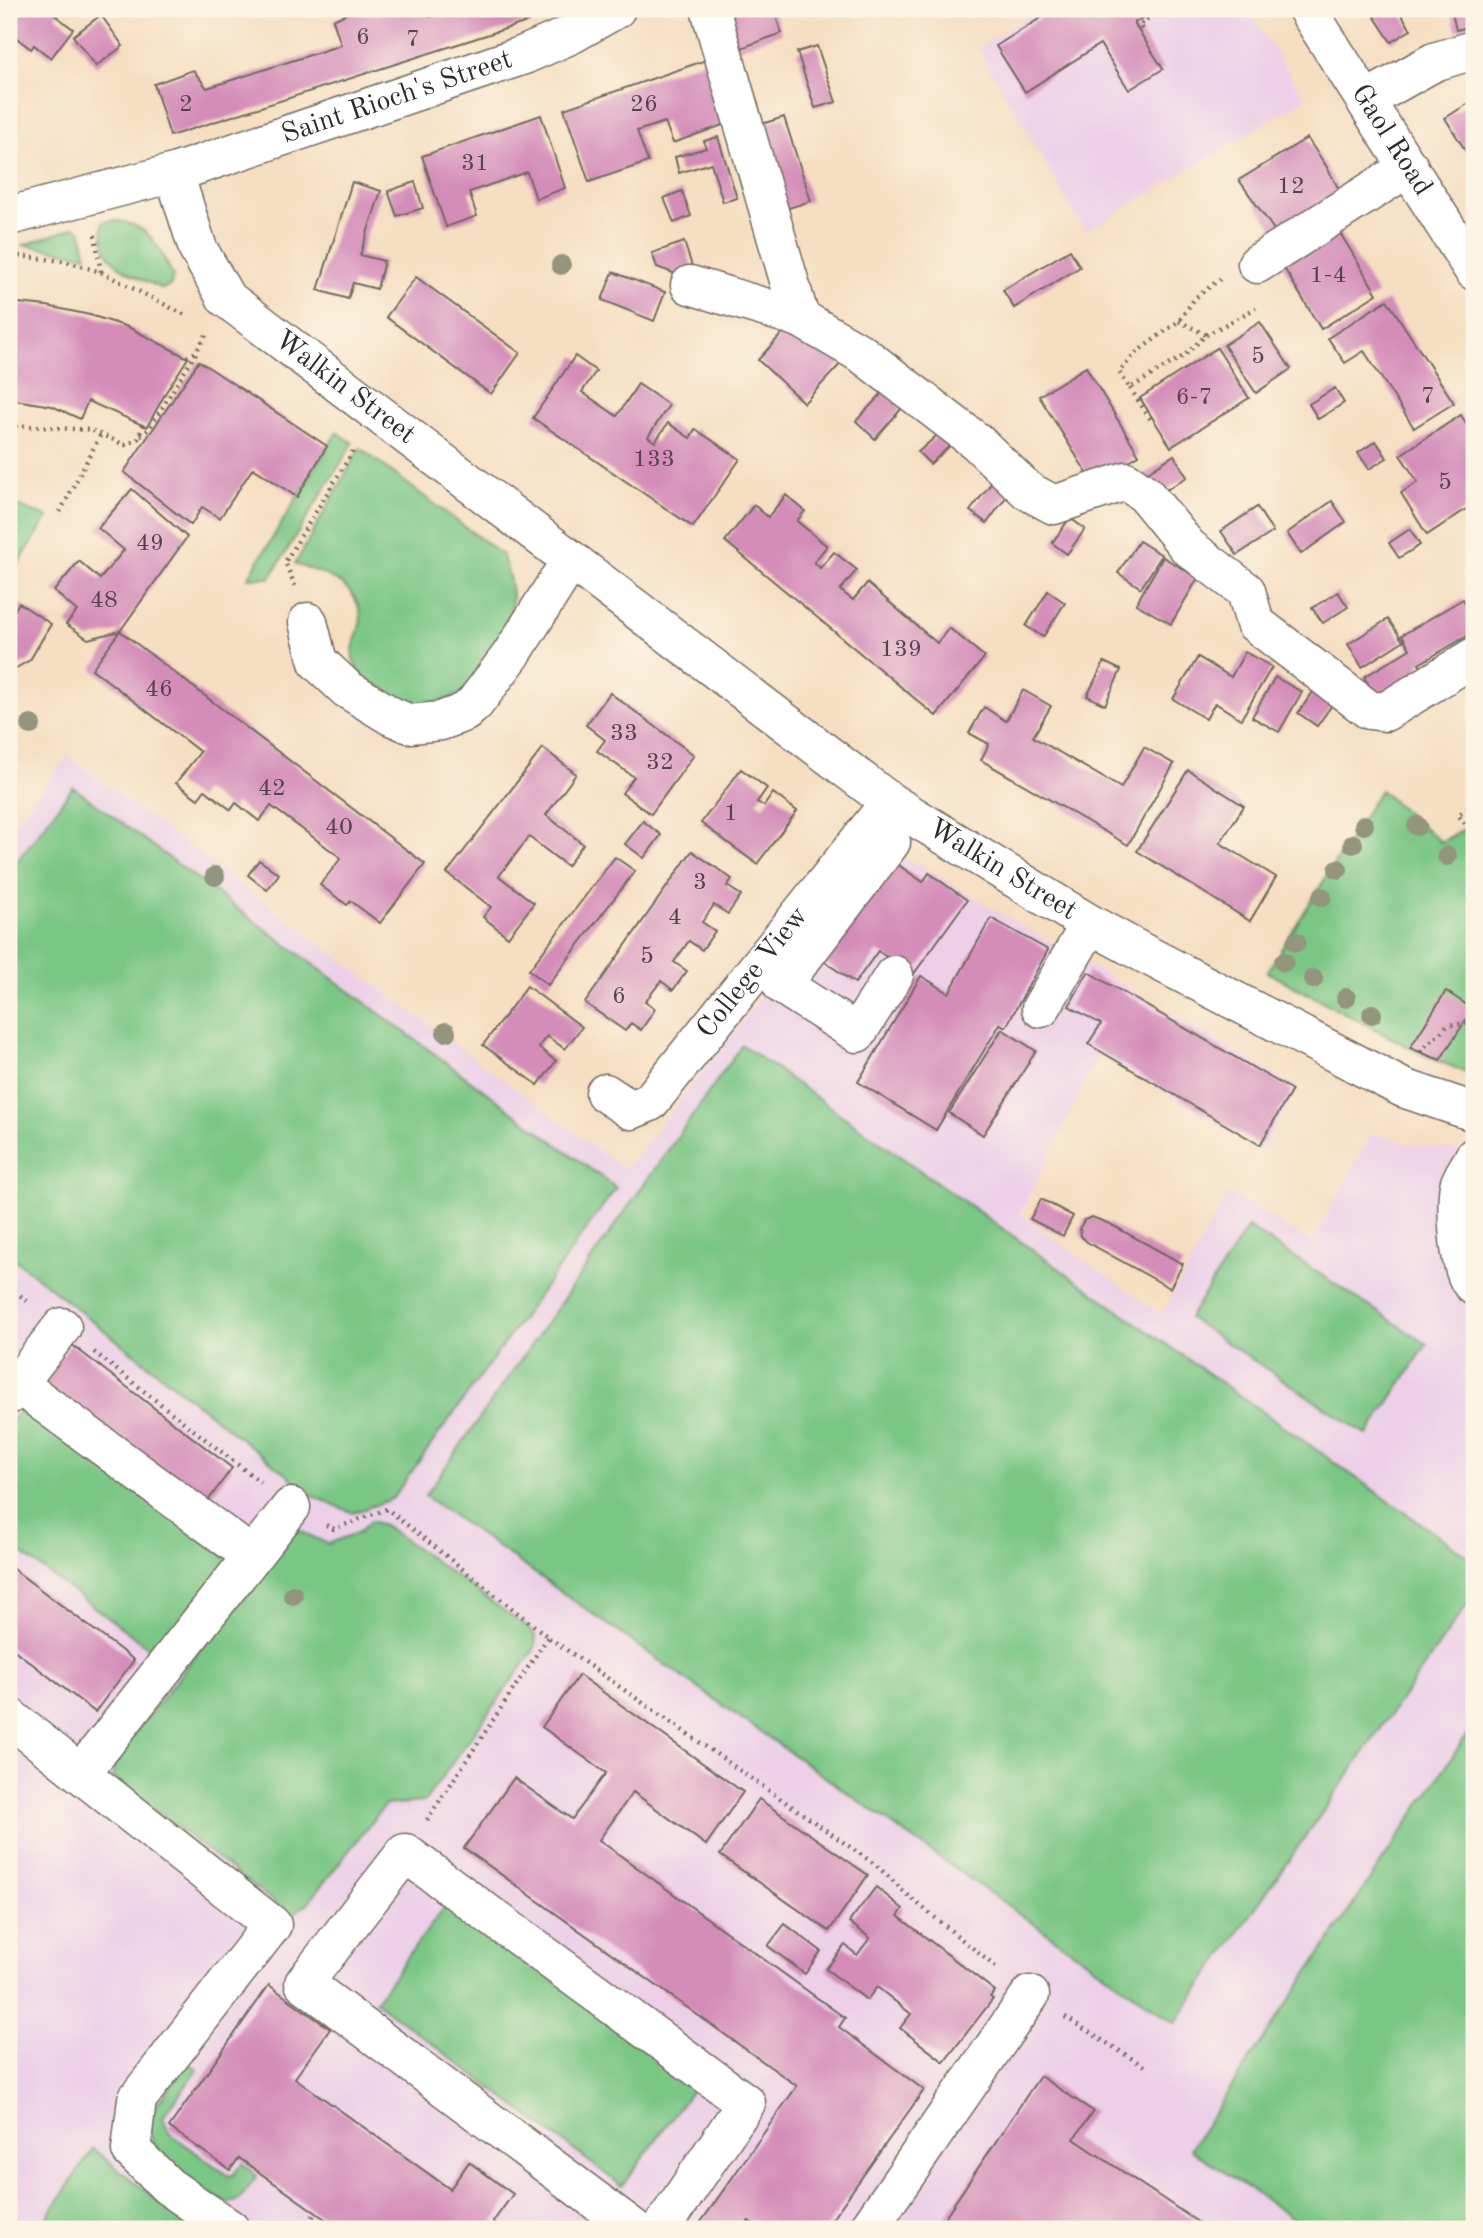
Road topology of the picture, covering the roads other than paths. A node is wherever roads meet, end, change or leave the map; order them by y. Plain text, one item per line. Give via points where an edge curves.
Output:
1 (616, 9) edge
2 (710, 9) edge
3 (1307, 9) edge
4 (1471, 51) dead end
5 (1366, 100) junction
6 (1409, 167) junction
7 (174, 173) junction
8 (9, 216) edge
9 (1257, 264) road end
10 (1474, 271) edge
11 (690, 285) dead end
12 (800, 318) junction
13 (571, 559) junction
14 (308, 622) dead end
15 (1474, 657) edge
16 (900, 808) junction
17 (1090, 923) junction
18 (894, 975) dead end
19 (1041, 1008) dead end
20 (605, 1093) dead end
21 (1474, 1112) edge
22 (1474, 1157) edge
23 (1474, 1286) edge
24 (62, 1327) road end
25 (13, 1389) edge
26 (291, 1507) road end
27 (252, 1556) junction
28 (9, 1717) edge
29 (81, 1773) junction
30 (272, 1925) junction
31 (322, 1959) junction
32 (1030, 1995) road end
33 (662, 2226) edge
34 (230, 2229) edge
35 (868, 2229) edge

1 - 7 street, Saint Rioch's Street via 524,55
2 - 12 street
3 - 5 street, Gaol Road
4 - 5 street via 1434,62
5 - 6 street, Gaol Road
6 - 9 street
6 - 10 street, Gaol Road
7 - 8 street, Saint Rioch's Street
7 - 13 street, Walkin Street via 198,249 226,298
11 - 12 street
12 - 15 street via 862,354 977,442 1028,491 1054,505 1126,481 1145,494 1188,547 1246,591 1255,623 1369,710 1385,712
13 - 14 street via 475,704 441,721 410,724 347,689 318,662
13 - 16 street, Walkin Street
16 - 17 street, Walkin Street
16 - 18 street via 782,985 857,1033
16 - 20 street, College View via 650,1102 631,1111
17 - 19 street
17 - 21 street, Walkin Street via 1403,1088
22 - 23 street via 1459,1185 1460,1254
24 - 25 street
25 - 27 street
26 - 27 street
27 - 29 street
28 - 29 street
29 - 30 street
30 - 31 street
30 - 34 street via 137,2099 131,2150 168,2186
31 - 33 street via 304,1983
31 - 33 street via 405,1853 746,2103
32 - 35 street

